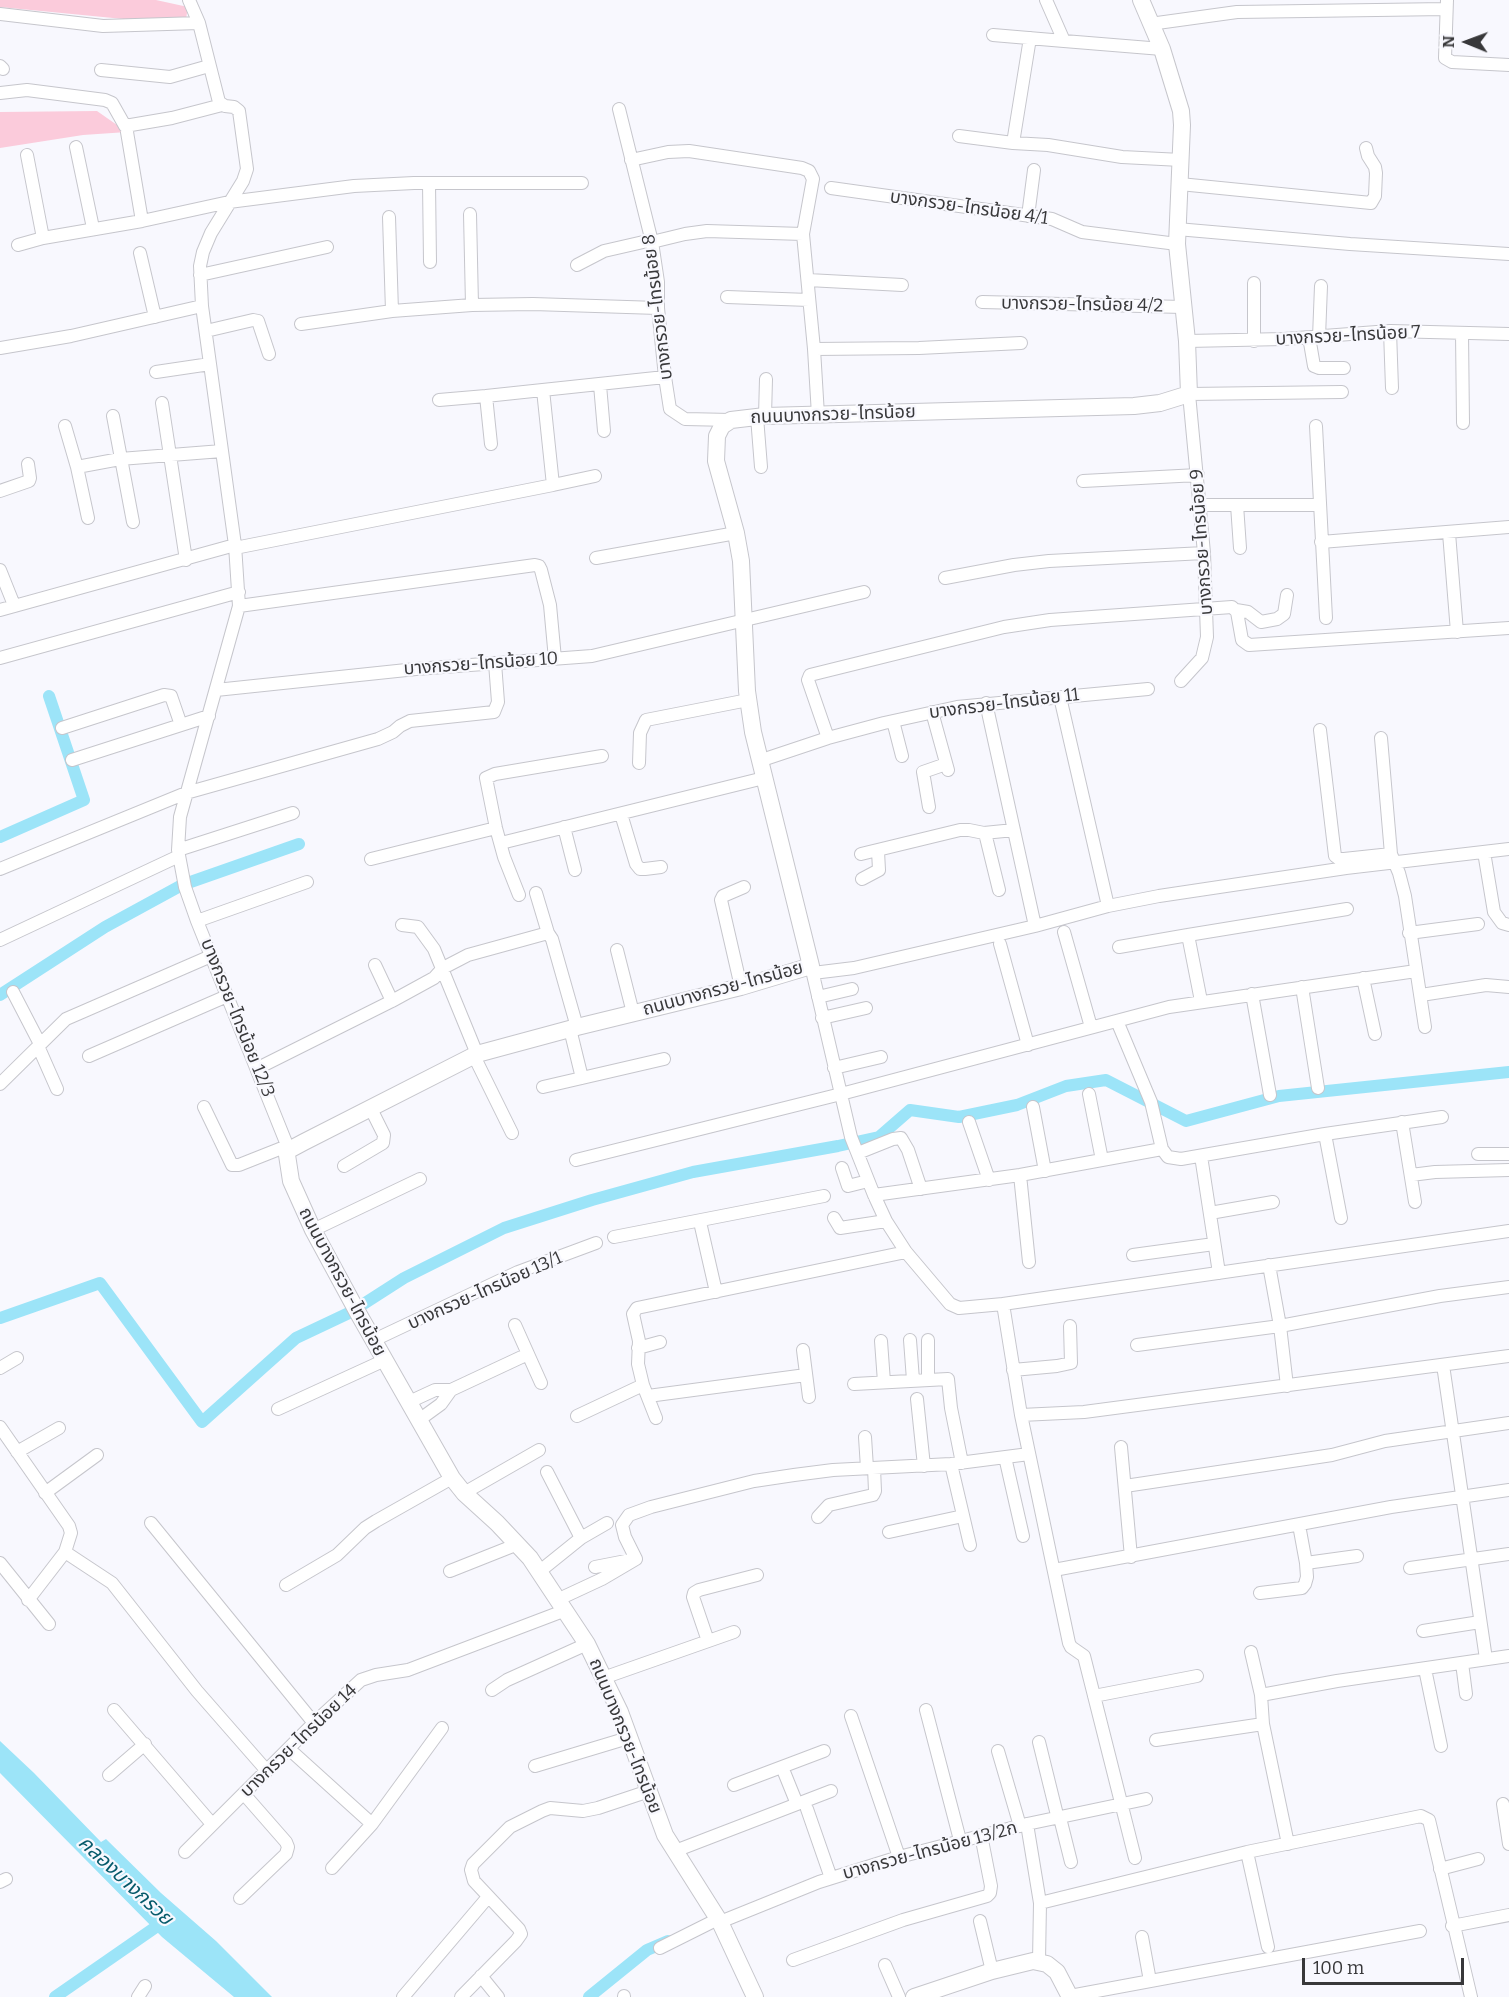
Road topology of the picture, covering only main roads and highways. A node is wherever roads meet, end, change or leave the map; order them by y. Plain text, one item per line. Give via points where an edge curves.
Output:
1 (1141, 0) edge
2 (755, 1997) edge
3 (914, 1997) edge
4 (1070, 1997) edge

1 - 2 main road, ถนนบางกรวย-ไทรน้อย via 1181,111 1177,236 1189,394 1134,406 761,416 731,420 718,432 715,450 741,566 748,700 759,761 814,979 741,987 476,1055 288,1148 286,1161 291,1181 313,1230 452,1478 540,1571 587,1644 620,1712 665,1835 719,1921
3 - 4 main road via 992,1971 1039,1961 1057,1972

